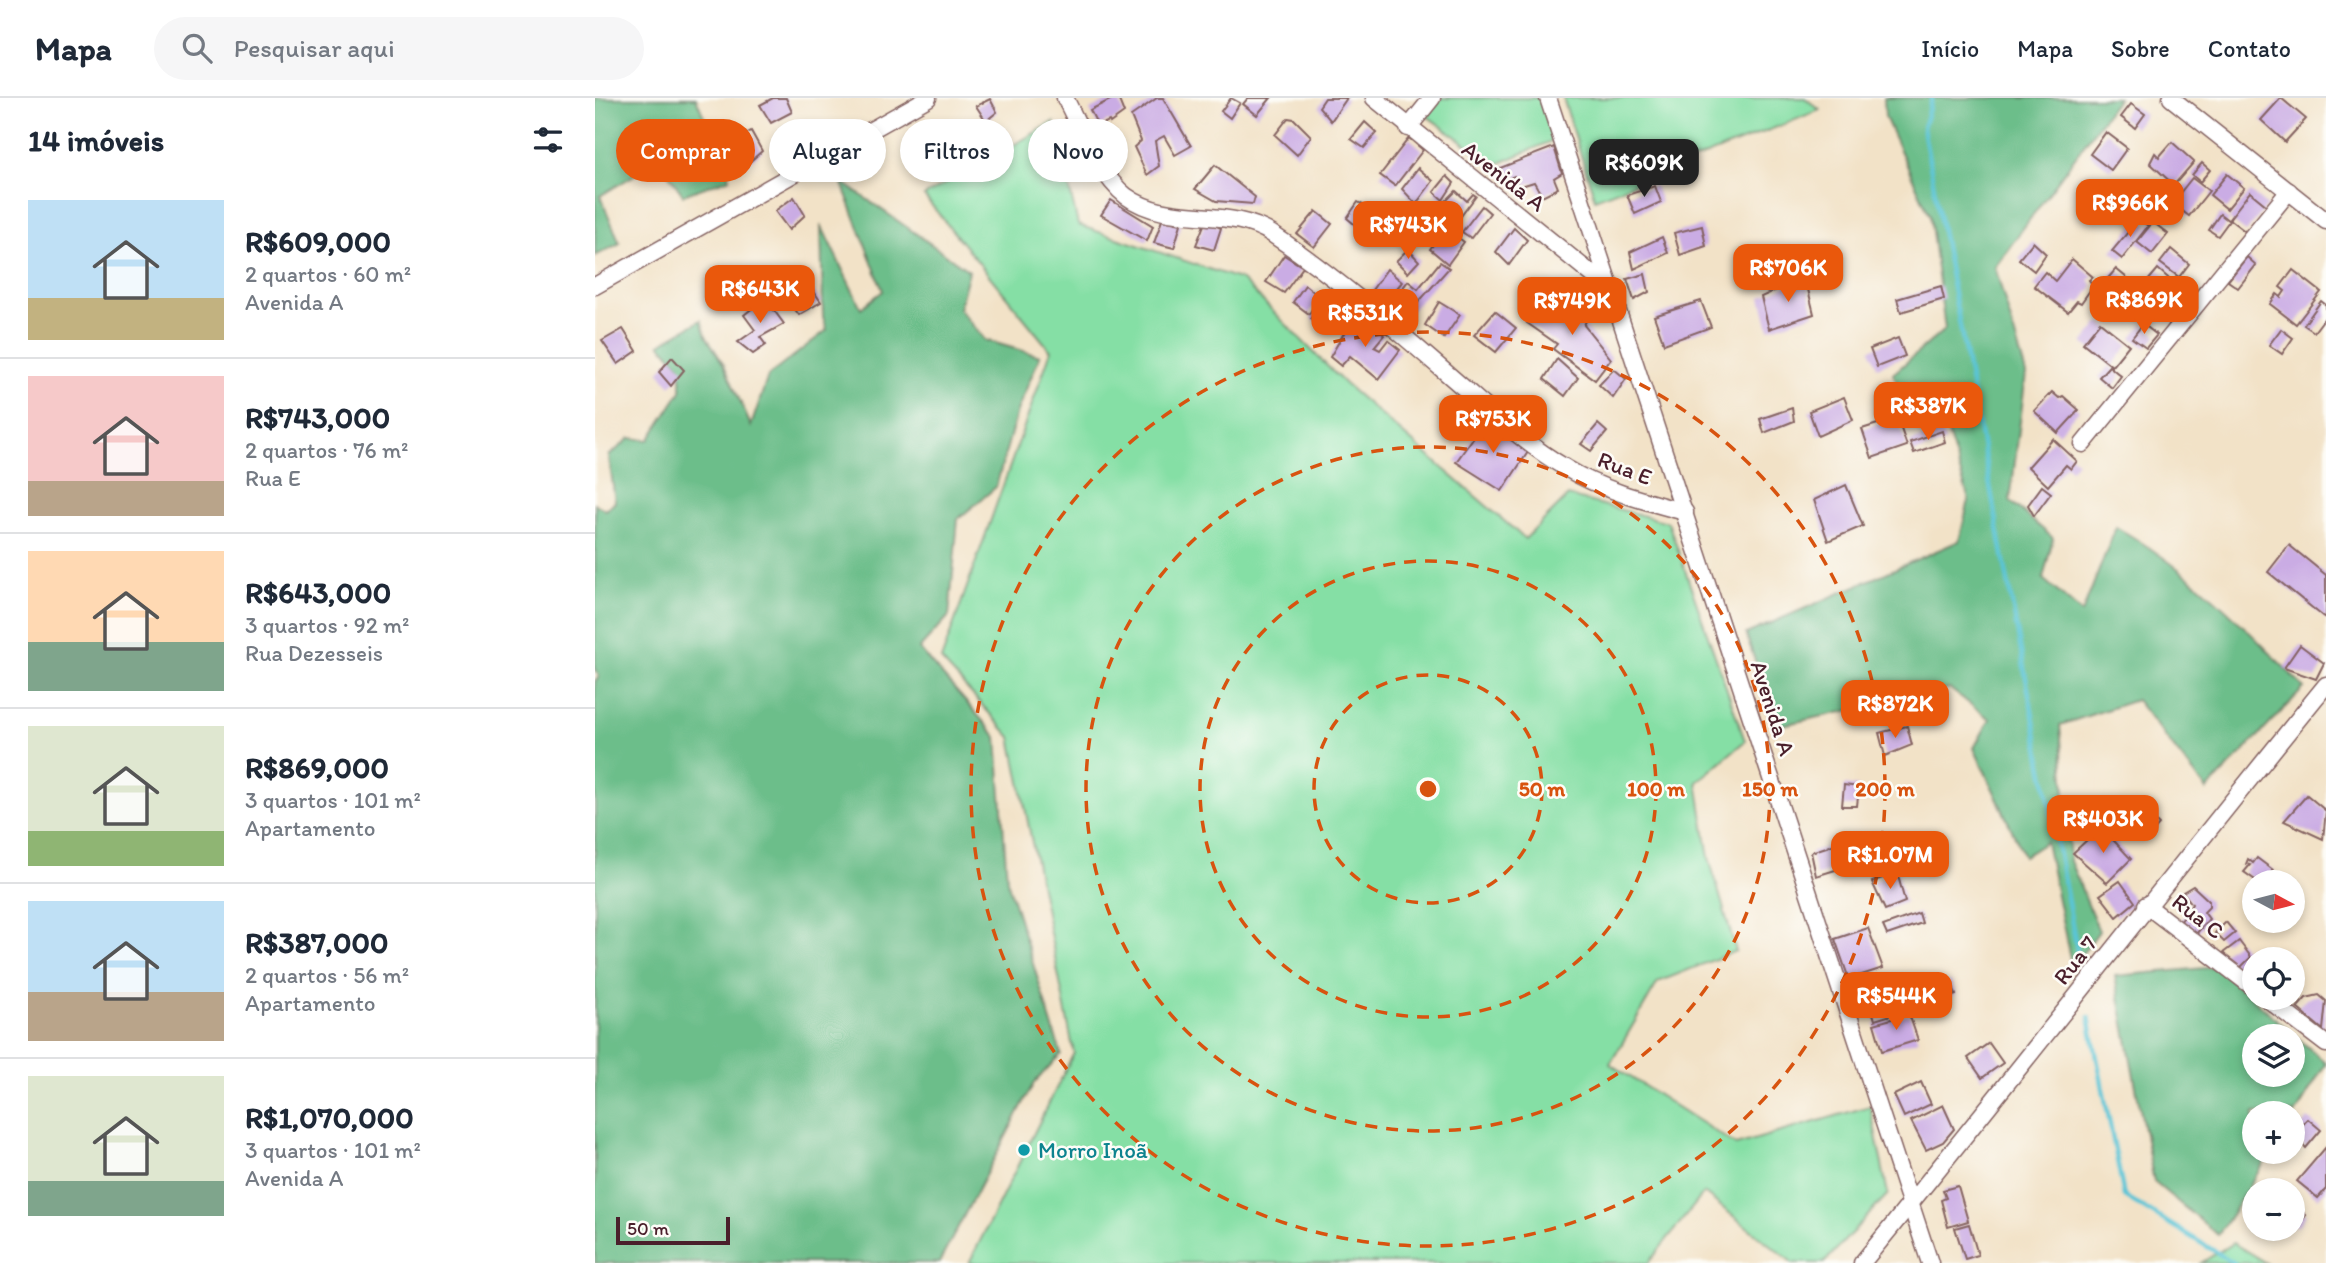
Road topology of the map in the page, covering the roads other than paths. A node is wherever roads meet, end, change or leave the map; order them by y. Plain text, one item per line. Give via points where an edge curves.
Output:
1 (928, 98) edge
2 (1065, 98) edge
3 (1374, 98) edge
4 (1432, 98) edge
5 (1548, 98) edge
6 (2171, 98) edge
7 (1408, 128) junction
8 (2289, 191) junction
9 (2326, 221) edge
10 (595, 286) edge
11 (1609, 288) junction
12 (2083, 444) dead end
13 (1685, 512) junction
14 (2326, 685) edge
15 (2146, 905) junction
16 (2242, 979) edge
17 (2282, 1010) edge
18 (2326, 1044) edge
19 (1910, 1204) junction
20 (1862, 1263) edge
21 (1930, 1263) edge

1 - 10 street
2 - 13 street, Rua E via 1097,158 1124,194 1155,211 1220,217 1270,233 1378,316 1534,448 1616,492
3 - 7 street, Avenida A
4 - 7 street
5 - 11 street, Avenida A
6 - 8 street
7 - 11 street, Avenida A
8 - 9 street
8 - 12 street
11 - 13 street, Avenida A
13 - 19 street, Avenida A
14 - 15 street, Rua 7
15 - 16 street, Rua C
15 - 19 street, Rua 7
17 - 18 street
19 - 20 street, Rua 7
19 - 21 street, Avenida A

